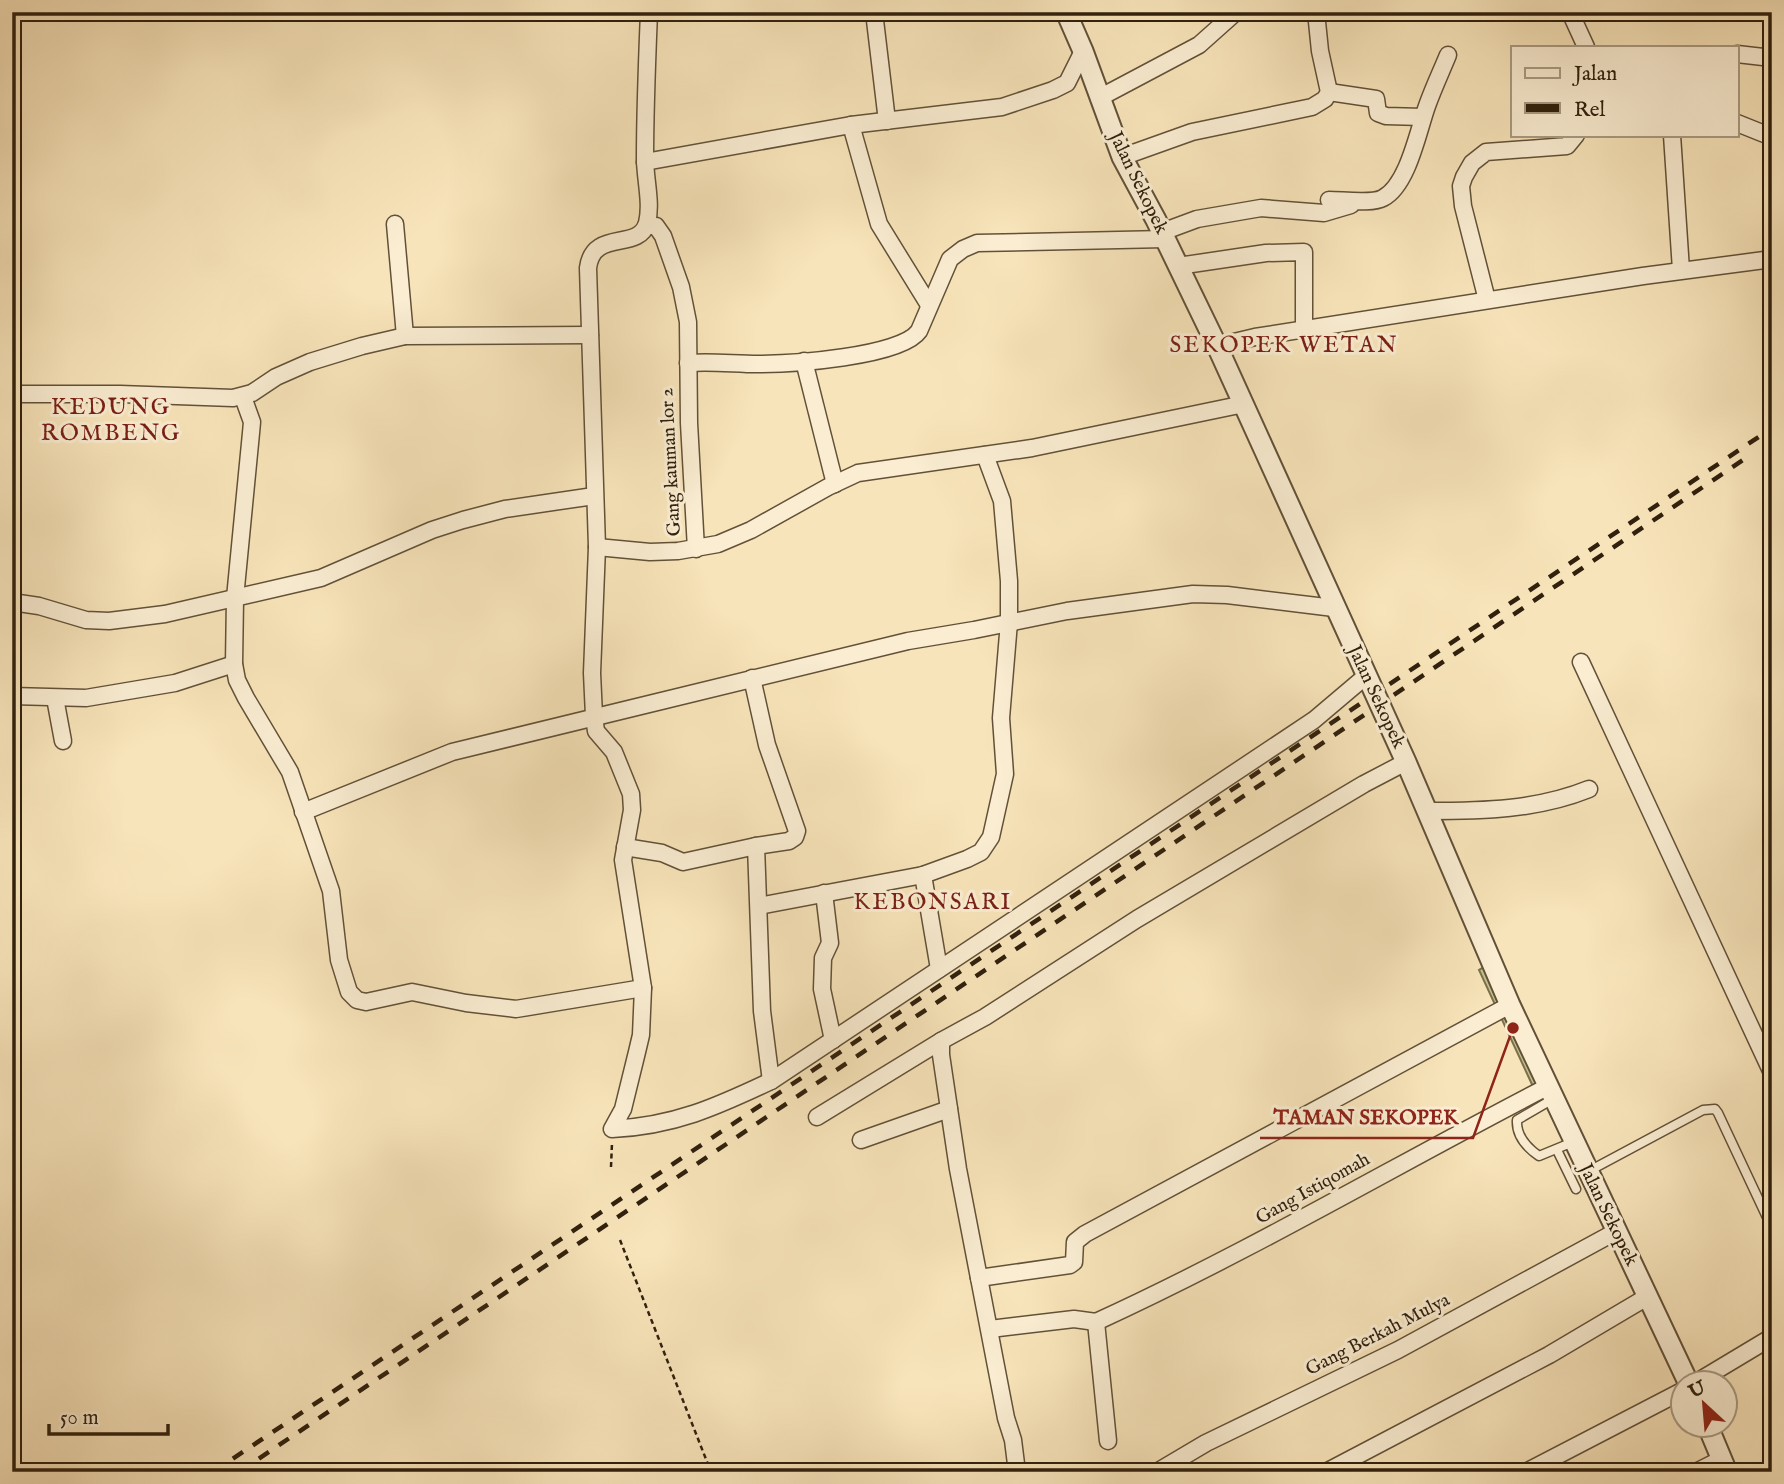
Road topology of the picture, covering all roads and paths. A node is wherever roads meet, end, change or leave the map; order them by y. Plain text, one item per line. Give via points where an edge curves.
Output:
1 (649, 12) edge
2 (874, 12) edge
3 (1066, 12) edge
4 (1236, 12) edge
5 (1316, 12) edge
6 (1570, 12) edge
7 (1586, 46) edge
8 (1083, 51) junction
9 (1738, 54) edge
10 (1448, 55) dead end
11 (1772, 58) edge
12 (1329, 92) junction
13 (1099, 98) junction
14 (1423, 117) junction
15 (887, 121) junction
16 (1738, 123) edge
17 (852, 125) junction
18 (1575, 136) edge
19 (1672, 136) edge
20 (1772, 137) edge
21 (1122, 157) junction
22 (645, 162) junction
23 (1329, 200) dead end
24 (1355, 202) junction
25 (395, 224) dead end
26 (646, 226) junction
27 (1162, 232) junction
28 (1772, 259) edge
29 (1178, 266) junction
30 (1681, 270) junction
31 (1487, 300) junction
32 (929, 305) junction
33 (1304, 330) junction
34 (590, 335) junction
35 (405, 336) junction
36 (1217, 346) junction
37 (804, 361) junction
38 (688, 363) junction
39 (12, 394) edge
40 (243, 397) junction
41 (1244, 404) junction
42 (985, 455) junction
43 (835, 484) junction
44 (594, 496) junction
45 (597, 547) junction
46 (696, 548) junction
47 (235, 598) junction
48 (12, 602) edge
49 (1334, 608) junction
50 (1010, 622) junction
51 (1581, 662) dead end
52 (234, 664) junction
53 (1366, 676) junction
54 (752, 678) junction
55 (12, 696) edge
56 (55, 698) junction
57 (594, 716) junction
58 (63, 741) dead end
59 (1406, 762) junction
60 (1589, 789) dead end
61 (1427, 811) junction
62 (303, 812) junction
63 (756, 846) junction
64 (625, 847) junction
65 (923, 875) junction
66 (824, 893) junction
67 (759, 906) junction
68 (939, 969) junction
69 (643, 988) junction
70 (1510, 1005) junction
71 (833, 1040) junction
72 (941, 1041) junction
73 (1772, 1073) edge
74 (771, 1081) junction
75 (1550, 1093) junction
76 (949, 1109) junction
77 (817, 1117) dead end
78 (612, 1129) junction
79 (861, 1140) dead end
80 (1565, 1146) junction
81 (611, 1167) dead end
82 (1588, 1172) junction
83 (1576, 1189) dead end
84 (1772, 1228) edge
85 (1611, 1234) junction
86 (620, 1240) dead end
87 (979, 1278) junction
88 (1647, 1297) junction
89 (1096, 1321) junction
90 (990, 1329) junction
91 (1772, 1337) edge
92 (1681, 1368) edge
93 (1720, 1368) edge
94 (1668, 1398) edge
95 (1713, 1438) edge
96 (1108, 1441) dead end
97 (1725, 1465) edge
98 (711, 1472) edge
99 (1017, 1472) edge
100 (1157, 1472) edge
101 (1326, 1472) edge
102 (1526, 1472) edge
103 (1696, 1472) edge

1 - 22 street
2 - 15 street
3 - 8 street, Jalan Sekopek
4 - 13 street via 1199,45
5 - 12 street
6 - 7 street
8 - 13 street, Jalan Sekopek
8 - 15 street via 1067,83 1053,90 1002,107
9 - 11 street
10 - 14 street
12 - 14 street via 1376,99 1382,115
12 - 21 street via 1312,107 1192,132
13 - 21 street, Jalan Sekopek
14 - 24 street via 1395,188 1378,200
15 - 17 street
16 - 20 street
17 - 22 street
17 - 32 street via 879,224
18 - 31 street via 1567,146 1486,152 1464,177 1464,206
19 - 30 street
21 - 27 street, Jalan Sekopek
22 - 26 street
23 - 24 street
24 - 27 street, Gang kauman lor 2 via 1324,213 1261,208 1197,219
25 - 35 street
26 - 34 street via 641,233 592,253
26 - 38 street via 661,230 681,287 688,322
27 - 29 street, Jalan Sekopek
27 - 32 street, Gang kauman lor 2 via 977,243 950,259
28 - 30 street
29 - 33 street via 1304,251
29 - 36 street, Jalan Sekopek
30 - 31 street
31 - 33 street
32 - 37 street, Gang kauman lor 2 via 915,337 896,347
33 - 36 street
34 - 35 street
34 - 44 street
35 - 40 street via 310,362
36 - 41 street, Jalan Sekopek
37 - 38 street, Gang kauman lor 2
37 - 43 street
38 - 46 street, Gang kauman lor 2
39 - 40 street
40 - 47 street via 252,422
41 - 42 street
41 - 49 street, Jalan Sekopek
42 - 43 street via 867,471
42 - 50 street via 1002,501
43 - 46 street via 741,535
44 - 45 street
44 - 47 street via 463,520 321,578
45 - 46 street via 650,552
45 - 57 street
47 - 48 street via 109,621
47 - 52 street
49 - 50 street via 1193,594
49 - 53 street, Jalan Sekopek
50 - 54 street via 886,645
50 - 65 street via 1001,718 1005,774 995,826 981,852
51 - 73 street
52 - 56 street via 175,683 86,698
52 - 62 street via 246,698 290,772
53 - 59 street, Jalan Sekopek
53 - 68 street via 1314,720
54 - 57 street
54 - 63 street via 767,745 797,831 789,841
55 - 56 street
56 - 58 street
57 - 62 street via 452,752
57 - 64 street via 599,737 614,751 631,794
59 - 61 street, Jalan Sekopek
59 - 72 street via 1137,919
60 - 61 street via 1534,806
61 - 70 street, Jalan Sekopek
62 - 69 street via 331,891 343,976 357,1000 372,1002 412,992 516,1009
63 - 64 street via 683,862
63 - 67 street
64 - 69 street via 623,860
65 - 66 street
65 - 68 street
66 - 67 street
66 - 71 street via 830,943 823,958 822,989
67 - 74 street via 762,1011
68 - 71 street
69 - 78 street via 639,1044 623,1109
70 - 75 street, Jalan Sekopek
70 - 87 street via 1084,1234 1075,1242 1070,1265
71 - 74 street
72 - 76 street
72 - 77 street
74 - 78 street via 691,1116
75 - 80 street, Jalan Sekopek
75 - 80 lane via 1517,1120 1516,1129 1527,1148 1539,1156
75 - 89 street, Gang Istiqomah via 1420,1153 1287,1228
76 - 79 street
76 - 87 street
78 - 81 path
80 - 82 street, Jalan Sekopek
80 - 83 lane
82 - 84 lane via 1703,1110 1715,1109
82 - 85 street, Jalan Sekopek
85 - 88 street, Jalan Sekopek
85 - 100 street, Gang Berkah Mulya via 1398,1350 1206,1443
86 - 98 path
87 - 90 street
88 - 92 street, Jalan Sekopek
88 - 101 street via 1549,1355
89 - 90 street via 1074,1319
89 - 96 street
90 - 99 street
91 - 93 street
94 - 102 street
95 - 97 street
97 - 103 street

